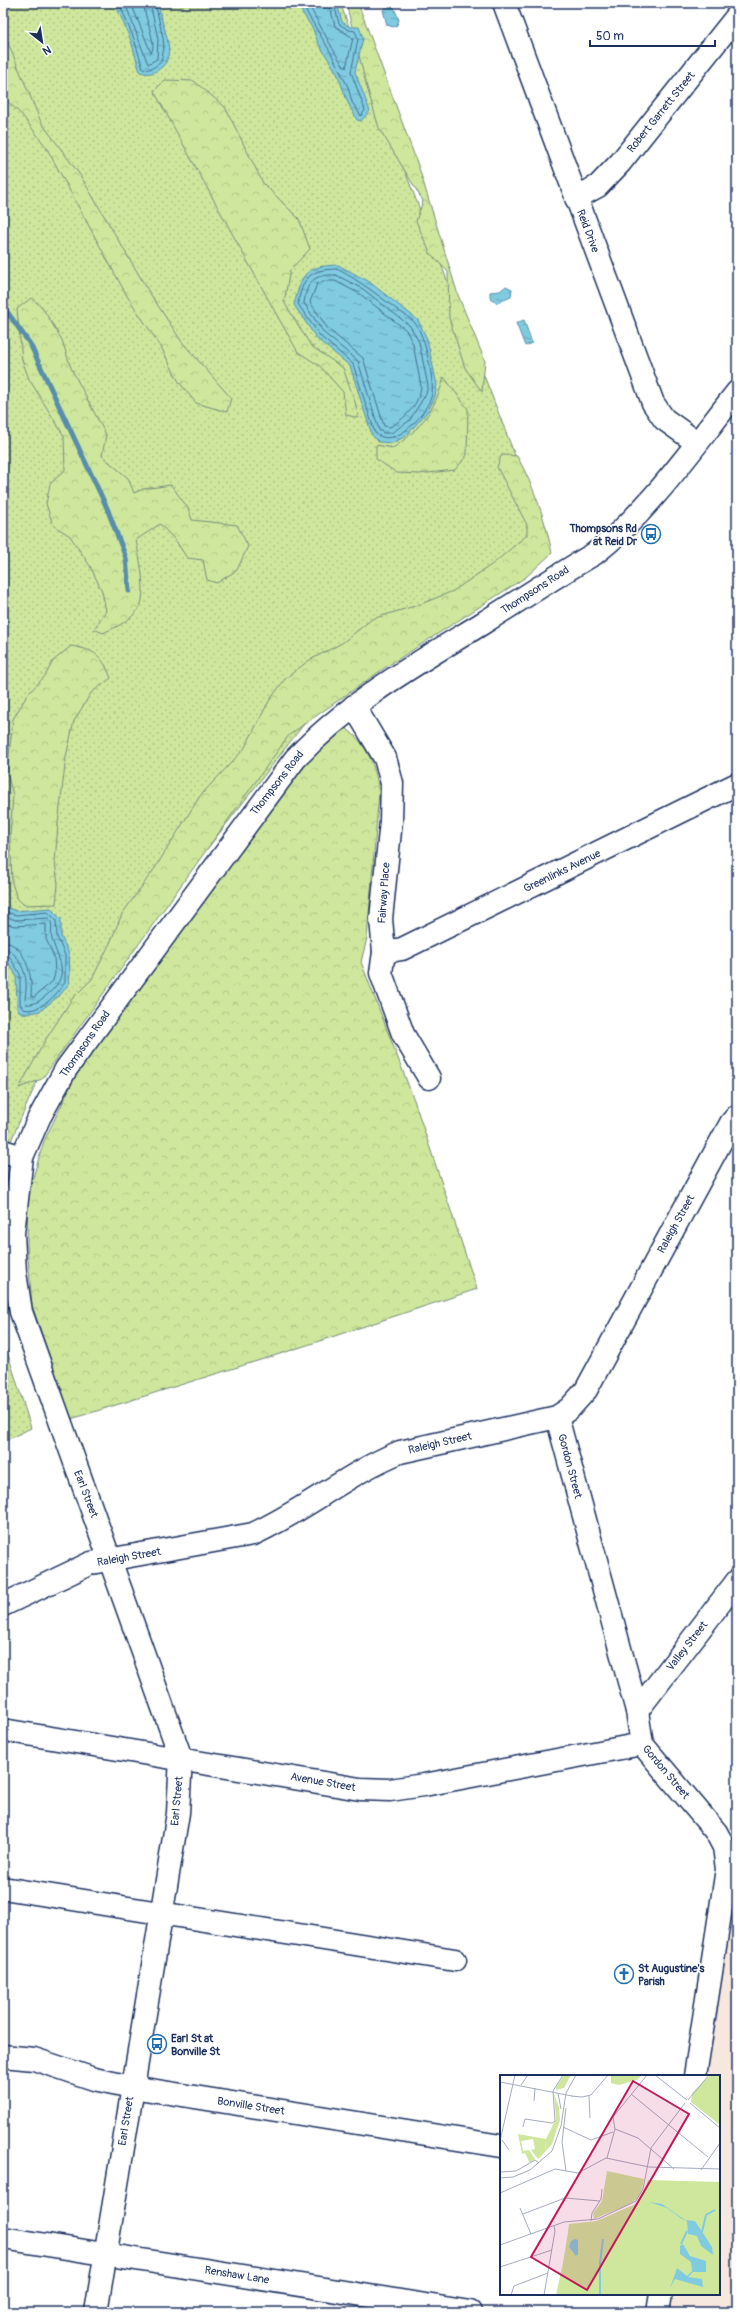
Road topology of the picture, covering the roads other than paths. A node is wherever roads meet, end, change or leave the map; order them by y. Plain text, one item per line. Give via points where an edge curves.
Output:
1 (504, 3) edge
2 (737, 16) edge
3 (576, 198) junction
4 (737, 392) edge
5 (696, 442) junction
6 (354, 706) junction
7 (737, 784) edge
8 (384, 952) junction
9 (429, 1078) dead end
10 (737, 1116) edge
11 (12, 1154) edge
12 (21, 1312) joint
13 (557, 1417) junction
14 (111, 1559) junction
15 (737, 1581) edge
16 (3, 1605) edge
17 (637, 1711) junction
18 (3, 1730) edge
19 (642, 1744) junction
20 (181, 1758) junction
21 (3, 1888) edge
22 (161, 1914) junction
23 (455, 1960) dead end
24 (3, 2056) edge
25 (695, 2075) edge
26 (132, 2087) junction
27 (500, 2146) edge
28 (3, 2238) edge
29 (104, 2255) junction
30 (661, 2295) edge
31 (96, 2312) edge
32 (470, 2312) edge
33 (658, 2312) edge

1 - 3 street, Reid Drive
2 - 3 street, Robert Garrett Street via 620,163 598,186
3 - 5 street, Reid Drive via 653,403 664,419
4 - 5 street, Thompsons Road
5 - 6 street, Thompsons Road via 618,536 594,554 414,665
6 - 8 street, Fairway Place via 385,758 392,783 391,822 381,919
6 - 11 street, Thompsons Road via 313,739 259,806 66,1069 39,1118
7 - 8 street, Greenlinks Avenue via 402,949
8 - 9 street, Fairway Place via 382,973 403,1034
10 - 13 street, Raleigh Street via 586,1390 569,1409
11 - 12 street, Thompsons Road via 15,1273
12 - 14 street, Earl Street
13 - 14 street, Raleigh Street via 400,1452 378,1461 276,1524 253,1534
13 - 17 street, Gordon Street
14 - 16 street, Raleigh Street via 91,1563
14 - 20 street, Earl Street
15 - 17 street, Valley Street
17 - 19 street, Gordon Street
18 - 20 street, Avenue Street
19 - 20 street, Avenue Street via 390,1790 360,1789
19 - 25 street, Gordon Street via 716,1832 726,1856 725,1889
20 - 22 street, Earl Street via 178,1813
21 - 22 street
22 - 23 street
22 - 26 street, Earl Street
24 - 26 street, Bonville Street via 34,2059 94,2079
26 - 27 street, Bonville Street
26 - 29 street, Earl Street
28 - 29 street, Renshaw Lane
29 - 31 street, Earl Street
29 - 32 street, Renshaw Lane
30 - 33 street

